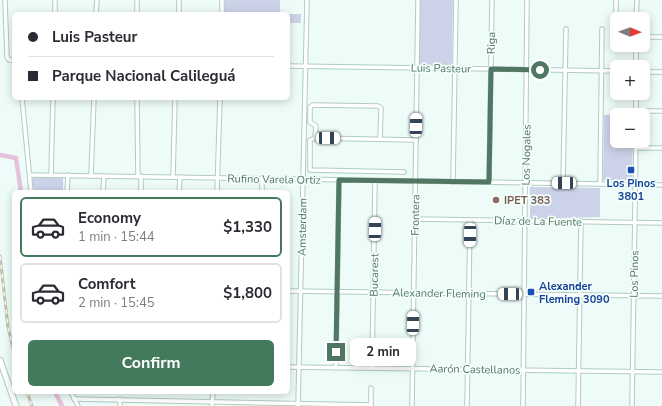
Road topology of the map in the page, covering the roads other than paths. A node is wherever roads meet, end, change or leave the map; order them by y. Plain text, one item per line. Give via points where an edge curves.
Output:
1 (5, 0) edge
2 (55, 0) edge
3 (97, 0) edge
4 (137, 0) edge
5 (179, 0) edge
6 (222, 0) edge
7 (307, 0) edge
8 (418, 0) edge
9 (456, 0) edge
10 (492, 0) edge
11 (527, 0) edge
12 (616, 0) edge
13 (637, 0) edge
14 (55, 12) edge
15 (96, 12) edge
16 (137, 12) edge
17 (179, 12) edge
18 (222, 12) edge
19 (616, 12) edge
20 (636, 12) edge
21 (566, 29) dead end
22 (602, 30) dead end
23 (650, 37) edge
24 (662, 37) edge
25 (12, 60) edge
26 (290, 66) edge
27 (305, 66) junction
28 (417, 68) junction
29 (455, 68) junction
30 (491, 69) junction
31 (527, 70) junction
32 (565, 70) junction
33 (602, 71) junction
34 (610, 71) edge
35 (650, 72) edge
36 (662, 72) edge
37 (22, 100) edge
38 (53, 100) edge
39 (94, 100) edge
40 (137, 100) edge
41 (175, 100) edge
42 (220, 100) edge
43 (650, 112) edge
44 (662, 112) edge
45 (315, 138) junction
46 (380, 139) junction
47 (416, 140) junction
48 (636, 148) edge
49 (650, 148) edge
50 (662, 148) edge
51 (404, 172) dead end
52 (30, 175) junction
53 (50, 175) junction
54 (68, 175) junction
55 (91, 176) junction
56 (104, 176) junction
57 (140, 176) junction
58 (173, 177) junction
59 (180, 177) junction
60 (218, 178) junction
61 (262, 179) junction
62 (303, 179) junction
63 (339, 180) junction
64 (375, 181) junction
65 (415, 181) junction
66 (453, 182) junction
67 (489, 182) junction
68 (526, 183) junction
69 (564, 183) junction
70 (600, 184) junction
71 (636, 184) junction
72 (662, 185) edge
73 (31, 190) edge
74 (67, 190) edge
75 (103, 190) edge
76 (141, 190) edge
77 (180, 190) edge
78 (218, 190) edge
79 (262, 190) edge
80 (415, 219) junction
81 (470, 220) junction
82 (525, 221) junction
83 (581, 222) junction
84 (635, 222) junction
85 (662, 222) edge
86 (290, 291) edge
87 (301, 291) junction
88 (337, 292) junction
89 (374, 292) junction
90 (414, 293) junction
91 (469, 294) junction
92 (524, 294) junction
93 (580, 295) junction
94 (634, 296) junction
95 (662, 296) edge
96 (0, 360) edge
97 (290, 367) edge
98 (299, 367) junction
99 (336, 368) junction
100 (372, 368) junction
101 (413, 369) junction
102 (468, 370) junction
103 (523, 370) junction
104 (579, 371) junction
105 (633, 372) junction
106 (662, 372) edge
107 (371, 388) dead end
108 (72, 394) edge
109 (74, 399) junction
110 (120, 400) junction
111 (213, 404) edge
112 (298, 405) edge
113 (371, 405) edge
114 (16, 406) edge
115 (78, 406) edge
116 (120, 406) edge
117 (412, 406) edge
118 (468, 406) edge
119 (523, 406) edge
120 (578, 406) edge
121 (632, 406) edge

1 - 25 street via 7,57
2 - 14 street
3 - 15 street
4 - 16 street
5 - 17 street
6 - 18 street
7 - 27 street, Amsterdam
8 - 28 street, Frontera
9 - 29 street
10 - 30 street, Riga
11 - 31 street, Los Nogales
12 - 19 street
13 - 20 street
21 - 32 street
22 - 33 street
23 - 24 street
26 - 27 street, Luis Pasteur
27 - 28 street, Luis Pasteur
27 - 62 street, Amsterdam
28 - 29 street, Luis Pasteur
28 - 47 street, Frontera
29 - 30 street, Luis Pasteur
29 - 66 street
30 - 31 street, Luis Pasteur
30 - 67 street, Riga
31 - 32 street, Luis Pasteur
31 - 68 street, Los Nogales
32 - 33 street, Luis Pasteur
32 - 69 street
33 - 34 street, Luis Pasteur
33 - 70 street
35 - 36 street
37 - 52 street
38 - 53 street
39 - 55 street
40 - 57 street
41 - 58 street
42 - 60 street
43 - 44 street
45 - 46 street
45 - 46 street via 316,126 310,120 310,107 313,105 380,107
45 - 51 street via 310,140 309,167 312,171
46 - 47 street
47 - 65 street, Frontera
48 - 71 street, Los Pinos
49 - 50 street
52 - 53 street, Rufino Varela Ortiz
52 - 73 street
53 - 54 street, Rufino Varela Ortiz
54 - 55 street, Rufino Varela Ortiz
54 - 74 street
55 - 56 street, Rufino Varela Ortiz
56 - 57 street, Rufino Varela Ortiz
56 - 75 street
57 - 58 street, Rufino Varela Ortiz
57 - 76 street
58 - 59 street, Rufino Varela Ortiz
59 - 60 street, Rufino Varela Ortiz
59 - 77 street
60 - 61 street, Rufino Varela Ortiz
60 - 78 street
61 - 62 street, Rufino Varela Ortiz
61 - 79 street
62 - 63 street, Rufino Varela Ortiz
62 - 87 street, Amsterdam
63 - 64 street, Rufino Varela Ortiz
63 - 88 street
64 - 65 street, Rufino Varela Ortiz
64 - 89 street, Bucarest
65 - 66 street, Rufino Varela Ortiz
65 - 80 street, Frontera
66 - 67 street, Rufino Varela Ortiz
67 - 68 street, Rufino Varela Ortiz
68 - 69 street, Rufino Varela Ortiz
68 - 82 street, Los Nogales
69 - 70 street, Rufino Varela Ortiz
70 - 71 street, Rufino Varela Ortiz
71 - 72 street, Rufino Varela Ortiz
71 - 84 street, Los Pinos
80 - 81 street, Díaz de La Fuente
80 - 90 street, Frontera
81 - 82 street, Díaz de La Fuente
81 - 91 street
82 - 83 street, Díaz de La Fuente
82 - 92 street, Los Nogales
83 - 84 street, Díaz de La Fuente
83 - 93 street
84 - 85 street, Díaz de La Fuente
84 - 94 street, Los Pinos
86 - 87 street, Alexander Fleming
87 - 88 street, Alexander Fleming
87 - 98 street, Amsterdam
88 - 89 street, Alexander Fleming
88 - 99 street
89 - 90 street, Alexander Fleming
89 - 100 street, Bucarest
90 - 91 street, Alexander Fleming
90 - 101 street, Frontera
91 - 92 street, Alexander Fleming
91 - 102 street
92 - 93 street, Alexander Fleming
92 - 103 street, Los Nogales
93 - 94 street, Alexander Fleming
93 - 104 street
94 - 95 street, Alexander Fleming
94 - 105 street, Los Pinos
96 - 114 main road
97 - 98 street, Aarón Castellanos
98 - 99 street, Aarón Castellanos
98 - 112 street, Amsterdam
99 - 100 street, Aarón Castellanos
100 - 101 street, Aarón Castellanos
101 - 102 street, Aarón Castellanos
101 - 117 street, Frontera
102 - 103 street, Aarón Castellanos
102 - 118 street
103 - 104 street, Aarón Castellanos
103 - 119 street, Los Nogales
104 - 105 street, Aarón Castellanos
104 - 120 street
105 - 106 street, Aarón Castellanos
105 - 121 street, Los Pinos
107 - 113 street
108 - 109 street
109 - 110 street
109 - 115 street
110 - 111 street
110 - 116 street
111 - 112 street
112 - 113 street

